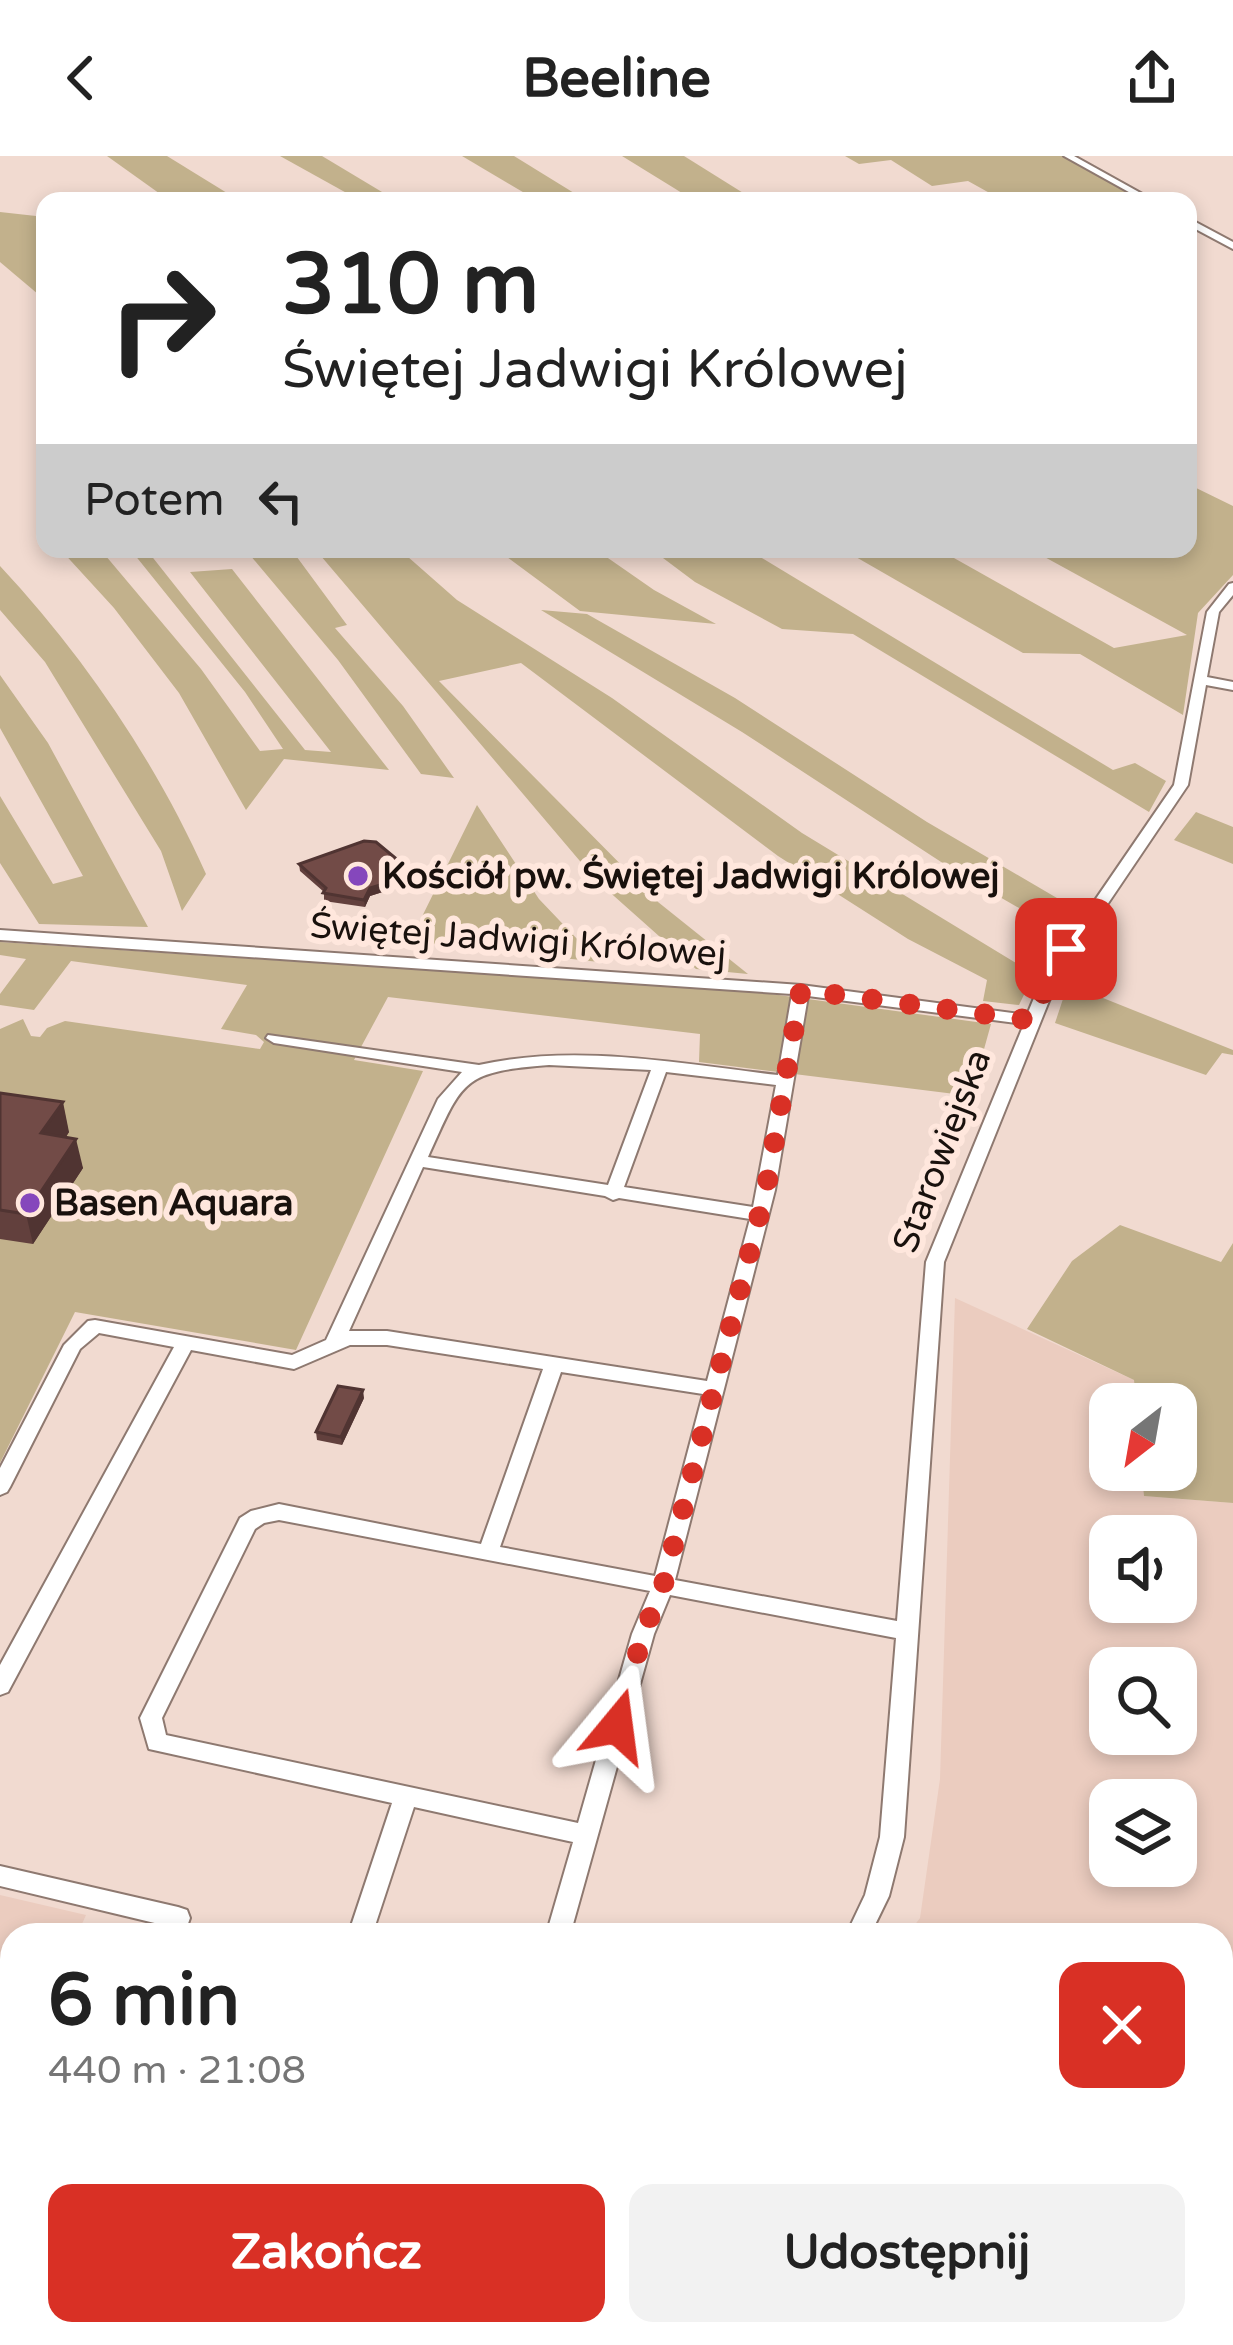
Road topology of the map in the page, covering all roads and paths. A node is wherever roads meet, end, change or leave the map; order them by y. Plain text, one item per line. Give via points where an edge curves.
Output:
1 (1069, 156) edge
2 (1135, 192) edge
3 (1197, 225) edge
4 (1227, 237) edge
5 (1233, 246) edge
6 (1233, 587) edge
7 (1201, 680) junction
8 (1233, 686) edge
9 (0, 934) edge
10 (801, 990) junction
11 (1030, 1020) junction
12 (274, 1038) dead end
13 (659, 1069) junction
14 (479, 1070) junction
15 (785, 1082) junction
16 (418, 1162) junction
17 (614, 1194) junction
18 (758, 1214) junction
19 (186, 1342) junction
20 (332, 1347) junction
21 (554, 1364) junction
22 (714, 1389) junction
23 (0, 1487) edge
24 (488, 1553) junction
25 (663, 1586) junction
26 (906, 1631) junction
27 (0, 1686) edge
28 (406, 1796) junction
29 (587, 1835) junction
30 (0, 1876) edge
31 (176, 1923) edge
32 (364, 1923) edge
33 (561, 1923) edge
34 (864, 1923) edge

1 - 2 street
3 - 4 street
4 - 5 street
6 - 7 street, Starowiejska via 1213,611
7 - 8 street
7 - 11 street, Starowiejska via 1181,785 1066,949
9 - 10 street, Świętej Jadwigi Królowej
10 - 11 street, Świętej Jadwigi Królowej
10 - 15 street
11 - 26 street, Starowiejska via 935,1262
12 - 14 street
13 - 14 street via 568,1060
13 - 15 street
13 - 17 street
14 - 16 street via 446,1100
15 - 18 street
16 - 17 street
16 - 20 street
17 - 18 street
18 - 22 street
19 - 20 street via 294,1362
19 - 23 street via 95,1326 82,1333
19 - 27 street
20 - 21 street via 348,1338 388,1338
21 - 22 street
21 - 24 street
22 - 25 street
24 - 25 street
24 - 28 street via 279,1512 258,1516 151,1718 157,1742
25 - 26 street
25 - 29 street
26 - 34 street, Starowiejska via 892,1837
28 - 29 street
28 - 32 street
29 - 33 street
30 - 31 street

